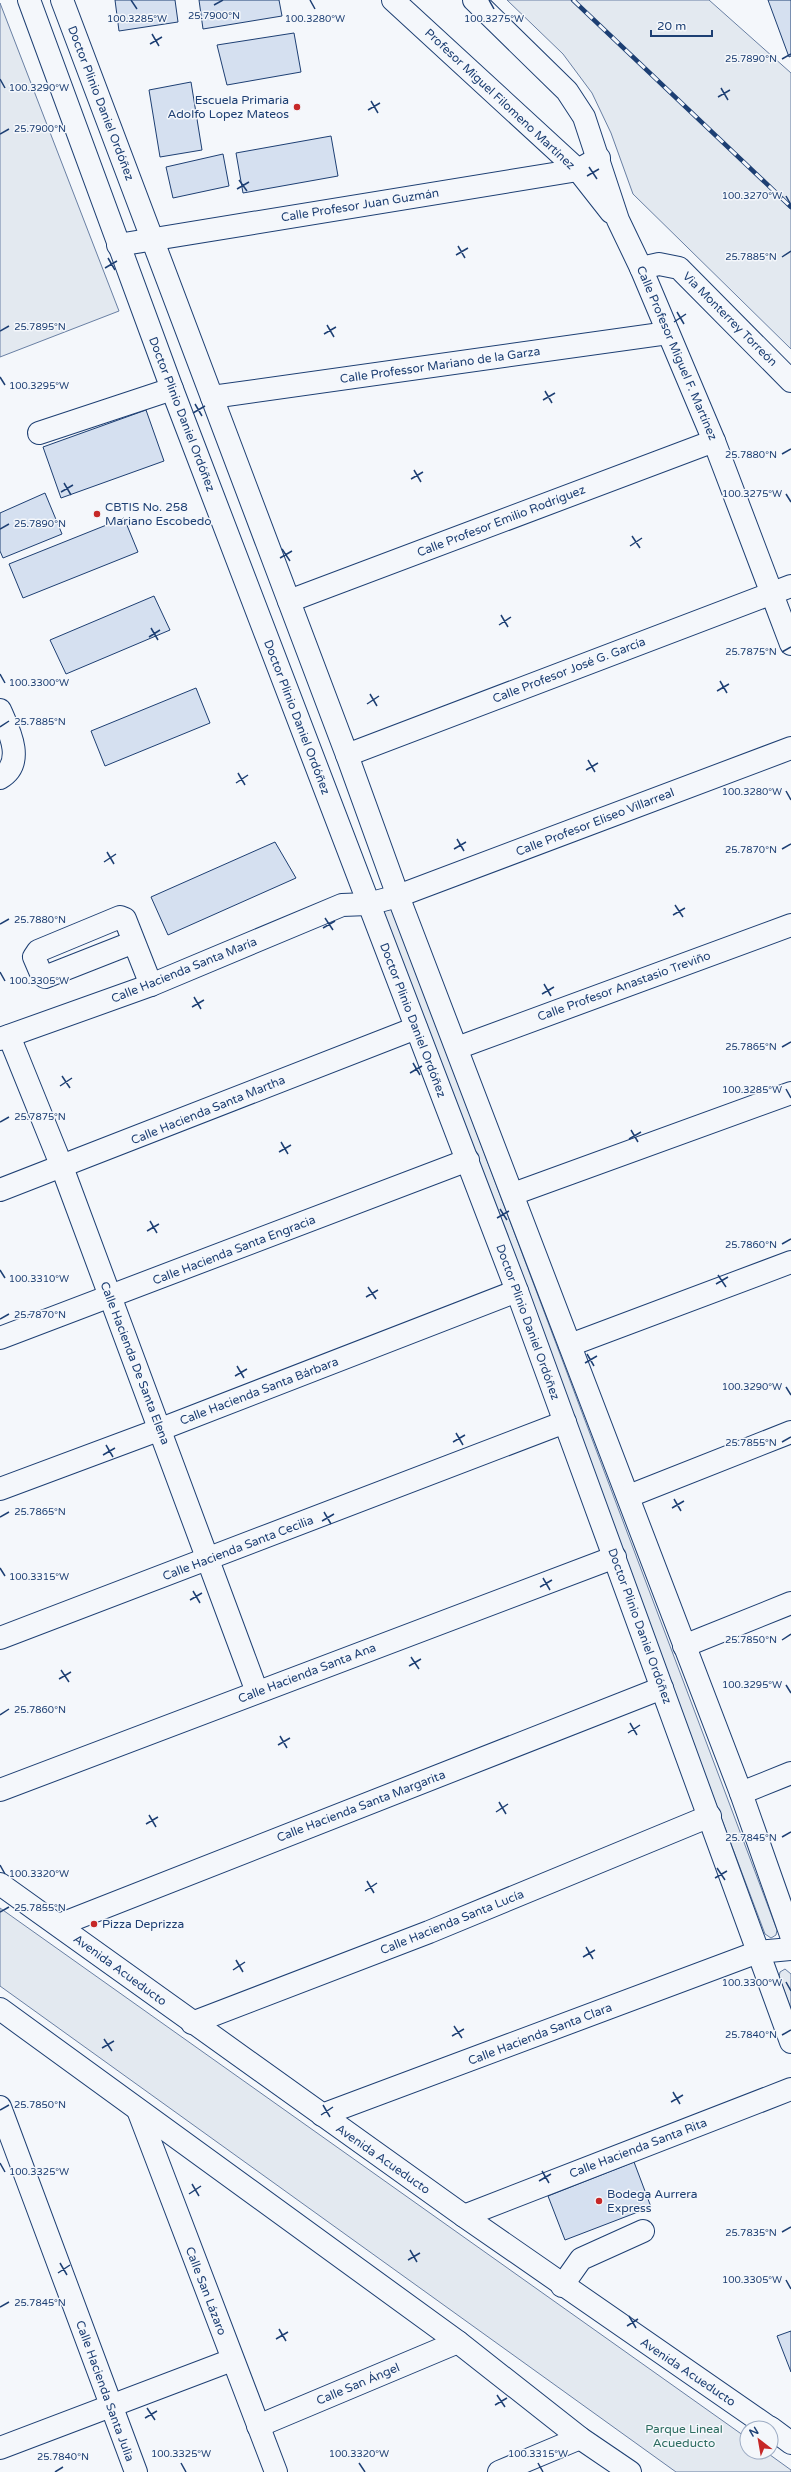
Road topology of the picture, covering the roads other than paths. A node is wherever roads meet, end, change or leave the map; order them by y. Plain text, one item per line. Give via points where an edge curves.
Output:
1 (29, 0) edge
2 (62, 0) edge
3 (393, 0) edge
4 (474, 0) edge
5 (599, 158) junction
6 (578, 170) junction
7 (618, 220) junction
8 (151, 238) junction
9 (118, 244) junction
10 (641, 268) junction
11 (668, 333) junction
12 (791, 381) edge
13 (172, 388) junction
14 (212, 397) junction
15 (39, 433) dead end
16 (714, 441) junction
17 (781, 589) edge
18 (289, 601) junction
19 (791, 644) edge
20 (0, 710) edge
21 (791, 748) edge
22 (347, 755) junction
23 (6, 770) edge
24 (398, 896) junction
25 (368, 904) junction
26 (791, 925) edge
27 (134, 942) dead end
28 (151, 985) junction
29 (416, 1028) junction
30 (4, 1037) edge
31 (457, 1048) junction
32 (791, 1093) edge
33 (468, 1160) junction
34 (62, 1167) junction
35 (0, 1190) edge
36 (513, 1194) junction
37 (791, 1262) edge
38 (517, 1291) junction
39 (110, 1297) junction
40 (0, 1338) edge
41 (570, 1345) junction
42 (565, 1422) junction
43 (160, 1429) junction
44 (791, 1432) edge
45 (0, 1489) edge
46 (629, 1496) junction
47 (615, 1557) junction
48 (207, 1560) junction
49 (791, 1603) edge
50 (0, 1638) edge
51 (684, 1646) junction
52 (662, 1688) junction
53 (257, 1692) junction
54 (791, 1773) edge
55 (0, 1790) edge
56 (741, 1793) junction
57 (710, 1816) junction
58 (0, 1884) edge
59 (59, 1925) junction
60 (791, 1935) edge
61 (791, 1949) edge
62 (758, 1952) junction
63 (0, 2009) edge
64 (192, 2023) junction
65 (791, 2042) edge
66 (791, 2089) edge
67 (0, 2106) edge
68 (138, 2110) junction
69 (322, 2115) junction
70 (464, 2216) junction
71 (643, 2231) dead end
72 (562, 2286) junction
73 (458, 2342) junction
74 (232, 2360) junction
75 (110, 2405) junction
76 (759, 2420) edge
77 (258, 2426) junction
78 (779, 2434) edge
79 (580, 2438) junction
80 (791, 2443) edge
81 (0, 2448) edge
82 (136, 2472) edge
83 (276, 2472) edge
84 (499, 2472) edge
85 (630, 2472) edge

1 - 9 street, Doctor Plinio Daniel Ordóñez
2 - 8 street, Doctor Plinio Daniel Ordóñez
3 - 6 street, Profesor Miguel Filomeno Martínez
4 - 5 street via 567,91 584,117
5 - 6 street, Calle Profesor Juan Guzmán
5 - 7 street
6 - 7 street, Profesor Miguel Filomeno Martínez
6 - 8 street, Calle Profesor Juan Guzmán
7 - 10 street, Calle Profesor Miguel F. Martínez
8 - 9 street, Calle Profesor Juan Guzmán
8 - 14 street, Doctor Plinio Daniel Ordóñez
9 - 13 street, Doctor Plinio Daniel Ordóñez
10 - 11 street, Calle Profesor Miguel F. Martínez
10 - 12 street, Via Monterrey Torreón via 659,264 679,268
11 - 14 street, Calle Professor Mariano de la Garza
11 - 16 street, Calle Profesor Miguel F. Martínez
13 - 15 street
13 - 25 street, Doctor Plinio Daniel Ordóñez
14 - 18 street, Doctor Plinio Daniel Ordóñez
16 - 17 street, Calle Profesor Miguel F. Martínez
16 - 18 street, Calle Profesor Emilio Rodríguez
17 - 19 street, Calle Profesor Miguel F. Martínez
17 - 22 street, Calle Profesor José G. García
18 - 22 street, Doctor Plinio Daniel Ordóñez
20 - 23 street via 14,742
21 - 24 street, Calle Profesor Eliseo Villarreal
22 - 24 street, Doctor Plinio Daniel Ordóñez
24 - 25 street, Calle Profesor Eliseo Villarreal
24 - 31 street, Doctor Plinio Daniel Ordóñez
25 - 28 street, Calle Hacienda Santa María via 342,905
25 - 29 street, Doctor Plinio Daniel Ordóñez
26 - 31 street, Calle Profesor Anastasio Treviño
27 - 28 street
28 - 30 street, Calle Hacienda Santa María
29 - 33 street, Doctor Plinio Daniel Ordóñez
29 - 34 street, Calle Hacienda Santa Martha
30 - 34 street, Calle Hacienda De Santa Elena
31 - 36 street, Doctor Plinio Daniel Ordóñez
32 - 36 street
33 - 38 street, Doctor Plinio Daniel Ordóñez
33 - 39 street, Calle Hacienda Santa Engracia
34 - 35 street, Calle Hacienda Santa Martha
34 - 39 street, Calle Hacienda De Santa Elena
36 - 41 street, Doctor Plinio Daniel Ordóñez
37 - 41 street
38 - 42 street, Doctor Plinio Daniel Ordóñez
38 - 43 street, Calle Hacienda Santa Bárbara
39 - 40 street, Calle Hacienda Santa Engracia
39 - 43 street, Calle Hacienda De Santa Elena
41 - 46 street, Doctor Plinio Daniel Ordóñez
42 - 47 street, Doctor Plinio Daniel Ordóñez
42 - 48 street, Calle Hacienda Santa Cecilia
43 - 45 street, Calle Hacienda Santa Bárbara
43 - 48 street, Calle Hacienda De Santa Elena
44 - 46 street
46 - 51 street, Doctor Plinio Daniel Ordóñez
47 - 52 street, Doctor Plinio Daniel Ordóñez
47 - 53 street, Calle Hacienda Santa Ana
48 - 50 street, Calle Hacienda Santa Cecilia
48 - 53 street, Calle Hacienda De Santa Elena
49 - 51 street
51 - 56 street, Doctor Plinio Daniel Ordóñez
52 - 57 street, Doctor Plinio Daniel Ordóñez
52 - 59 street, Calle Hacienda Santa Margarita
53 - 55 street, Calle Hacienda Santa Ana
54 - 56 street
56 - 60 street, Doctor Plinio Daniel Ordóñez
57 - 62 street, Doctor Plinio Daniel Ordóñez
57 - 64 street, Calle Hacienda Santa Lucía via 429,1932
58 - 59 street, Avenida Acueducto
59 - 64 street, Avenida Acueducto
61 - 62 street, Calle Hacienda Santa Clara
62 - 65 street, Doctor Plinio Daniel Ordóñez
62 - 69 street, Calle Hacienda Santa Clara
63 - 68 street
64 - 69 street, Avenida Acueducto
66 - 70 street, Calle Hacienda Santa Rita
67 - 75 street, Calle Hacienda Santa Julia
68 - 73 street
68 - 74 street, Calle San Lázaro
69 - 70 street, Avenida Acueducto
70 - 72 street, Avenida Acueducto
71 - 72 street via 581,2259
72 - 76 street, Avenida Acueducto
73 - 77 street, Calle San Ángel
73 - 79 street
74 - 75 street
74 - 77 street, Calle San Lázaro
75 - 81 street
75 - 82 street, Calle Hacienda Santa Julia
77 - 83 street, Calle San Lázaro
78 - 80 street, Avenida Acueducto
79 - 84 street
79 - 85 street

